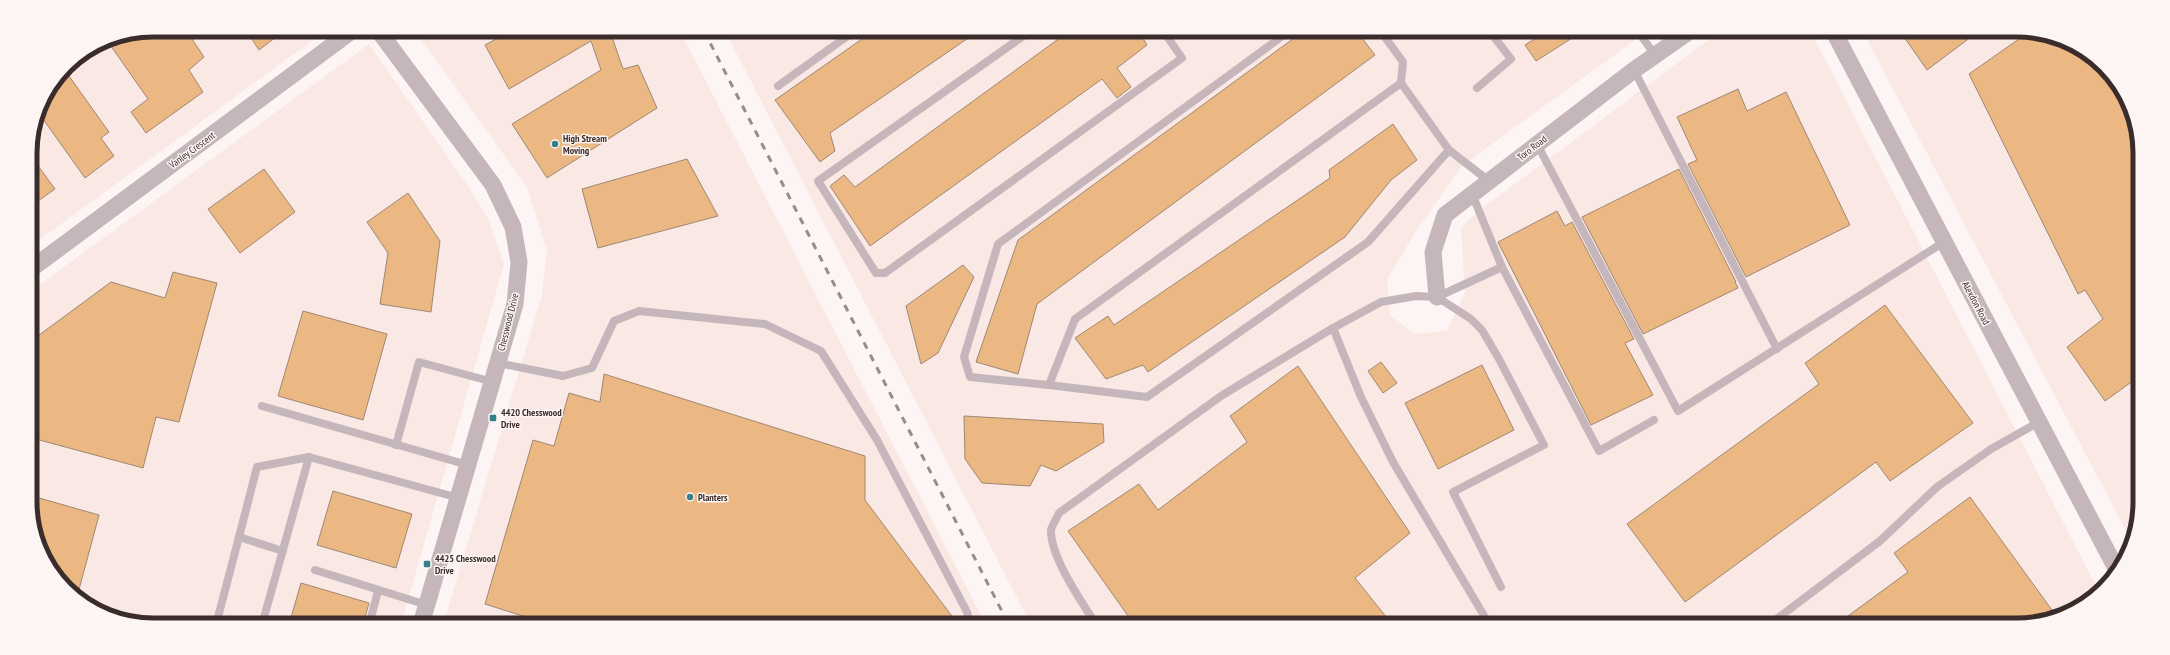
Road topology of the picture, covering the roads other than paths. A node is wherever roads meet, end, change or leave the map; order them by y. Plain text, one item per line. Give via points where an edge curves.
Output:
1 (344, 37) edge
2 (383, 37) edge
3 (846, 37) edge
4 (1022, 37) edge
5 (1167, 37) edge
6 (1281, 37) edge
7 (1385, 37) edge
8 (1493, 37) edge
9 (1642, 37) edge
10 (1681, 37) edge
11 (1837, 37) edge
12 (1655, 56) junction
13 (1634, 70) junction
14 (1401, 83) junction
15 (778, 86) dead end
16 (1477, 88) dead end
17 (1537, 144) junction
18 (1449, 150) junction
19 (1489, 181) junction
20 (1472, 194) junction
21 (1944, 242) junction
22 (37, 265) edge
23 (1502, 267) junction
24 (1437, 297) junction
25 (1333, 328) junction
26 (1777, 349) junction
27 (498, 363) junction
28 (493, 382) junction
29 (1049, 385) junction
30 (262, 406) dead end
31 (1654, 420) dead end
32 (2039, 422) junction
33 (396, 444) junction
34 (309, 457) junction
35 (468, 465) junction
36 (459, 498) junction
37 (239, 538) junction
38 (283, 551) junction
39 (2114, 564) edge
40 (314, 570) dead end
41 (1501, 587) dead end
42 (378, 591) junction
43 (427, 605) junction
44 (218, 618) edge
45 (264, 618) edge
46 (371, 618) edge
47 (423, 618) edge
48 (969, 618) edge
49 (1092, 618) edge
50 (1485, 618) edge
51 (1778, 618) edge

1 - 22 street, Vanley Crescent
2 - 27 street, Chesswood Drive via 493,185 513,227 519,262 515,304
3 - 15 lane
4 - 5 lane via 818,181 876,273 885,273 1182,58
6 - 29 lane via 998,244 964,357 970,377
7 - 14 lane via 1403,62
8 - 16 lane via 1511,59
9 - 12 lane
10 - 12 street, Toro Road
11 - 21 street, Alexdon Road
12 - 13 street, Toro Road
13 - 17 street, Toro Road
13 - 26 lane
14 - 18 lane
14 - 29 lane via 1075,319
17 - 19 street, Toro Road
17 - 26 lane via 1678,411
18 - 19 lane
18 - 29 lane via 1368,242 1147,397
19 - 20 street, Toro Road
20 - 23 lane
20 - 24 street, Toro Road via 1445,215 1433,252
21 - 26 lane
21 - 32 street, Alexdon Road
23 - 24 lane
23 - 31 lane via 1599,451
24 - 25 lane via 1416,296 1381,302
24 - 41 lane via 1471,319 1482,330 1544,445 1453,492
25 - 49 lane via 1221,396 1059,513 1051,529 1052,546
25 - 50 lane via 1360,397 1393,462
27 - 28 street, Chesswood Drive
27 - 48 lane via 563,376 592,368 614,321 639,311 765,324 822,351 878,440
28 - 33 lane via 419,362
28 - 35 street, Chesswood Drive
30 - 33 lane
32 - 39 street, Alexdon Road
32 - 51 lane via 1991,449 1937,487 1880,541
33 - 35 lane
34 - 36 lane
34 - 37 lane via 257,467
34 - 38 lane
35 - 36 street, Chesswood Drive
36 - 43 street, Chesswood Drive
37 - 38 lane
37 - 44 lane
38 - 45 lane
40 - 42 lane
42 - 43 lane
42 - 46 lane
43 - 47 street, Chesswood Drive

